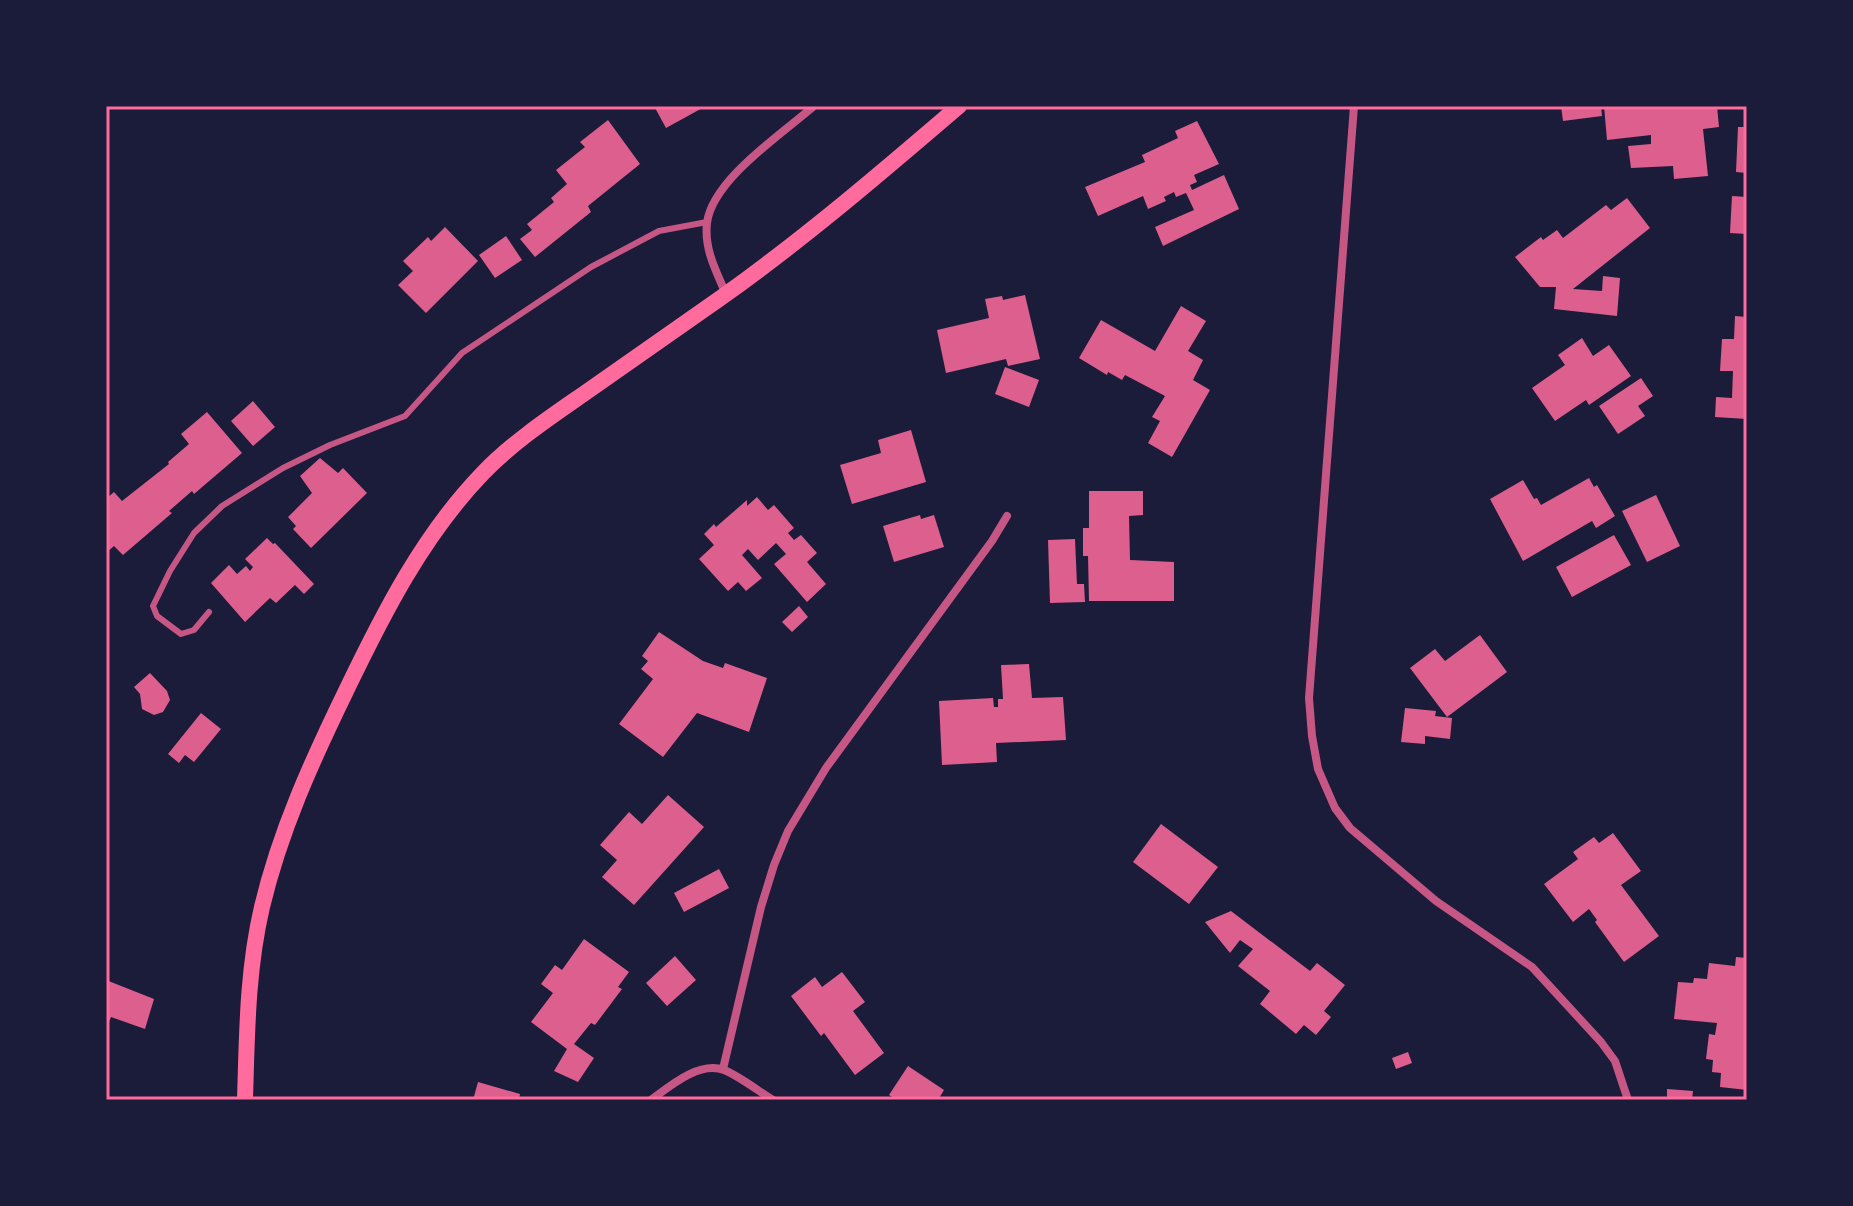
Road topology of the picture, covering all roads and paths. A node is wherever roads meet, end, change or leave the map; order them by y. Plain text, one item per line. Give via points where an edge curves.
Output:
1 (814, 106) edge
2 (959, 106) edge
3 (1354, 106) edge
4 (707, 222) junction
5 (726, 294) junction
6 (1007, 516) dead end
7 (209, 612) dead end
8 (723, 1069) junction
9 (245, 1100) edge
10 (651, 1100) edge
11 (773, 1100) edge
12 (1628, 1100) edge

1 - 4 street via 726,184
2 - 5 main road
3 - 12 street via 1309,698 1318,769 1350,828 1436,901 1532,967 1557,992 1615,1061
4 - 5 street via 712,264
4 - 7 lane via 659,231 591,267 462,353 405,416 283,468 222,506 194,533 153,606 157,616 181,634 194,630
5 - 9 main road via 528,433 443,520 400,585 303,780 262,906 247,1006
6 - 8 street via 826,768 788,831 761,907
8 - 10 street via 690,1075
8 - 11 street

